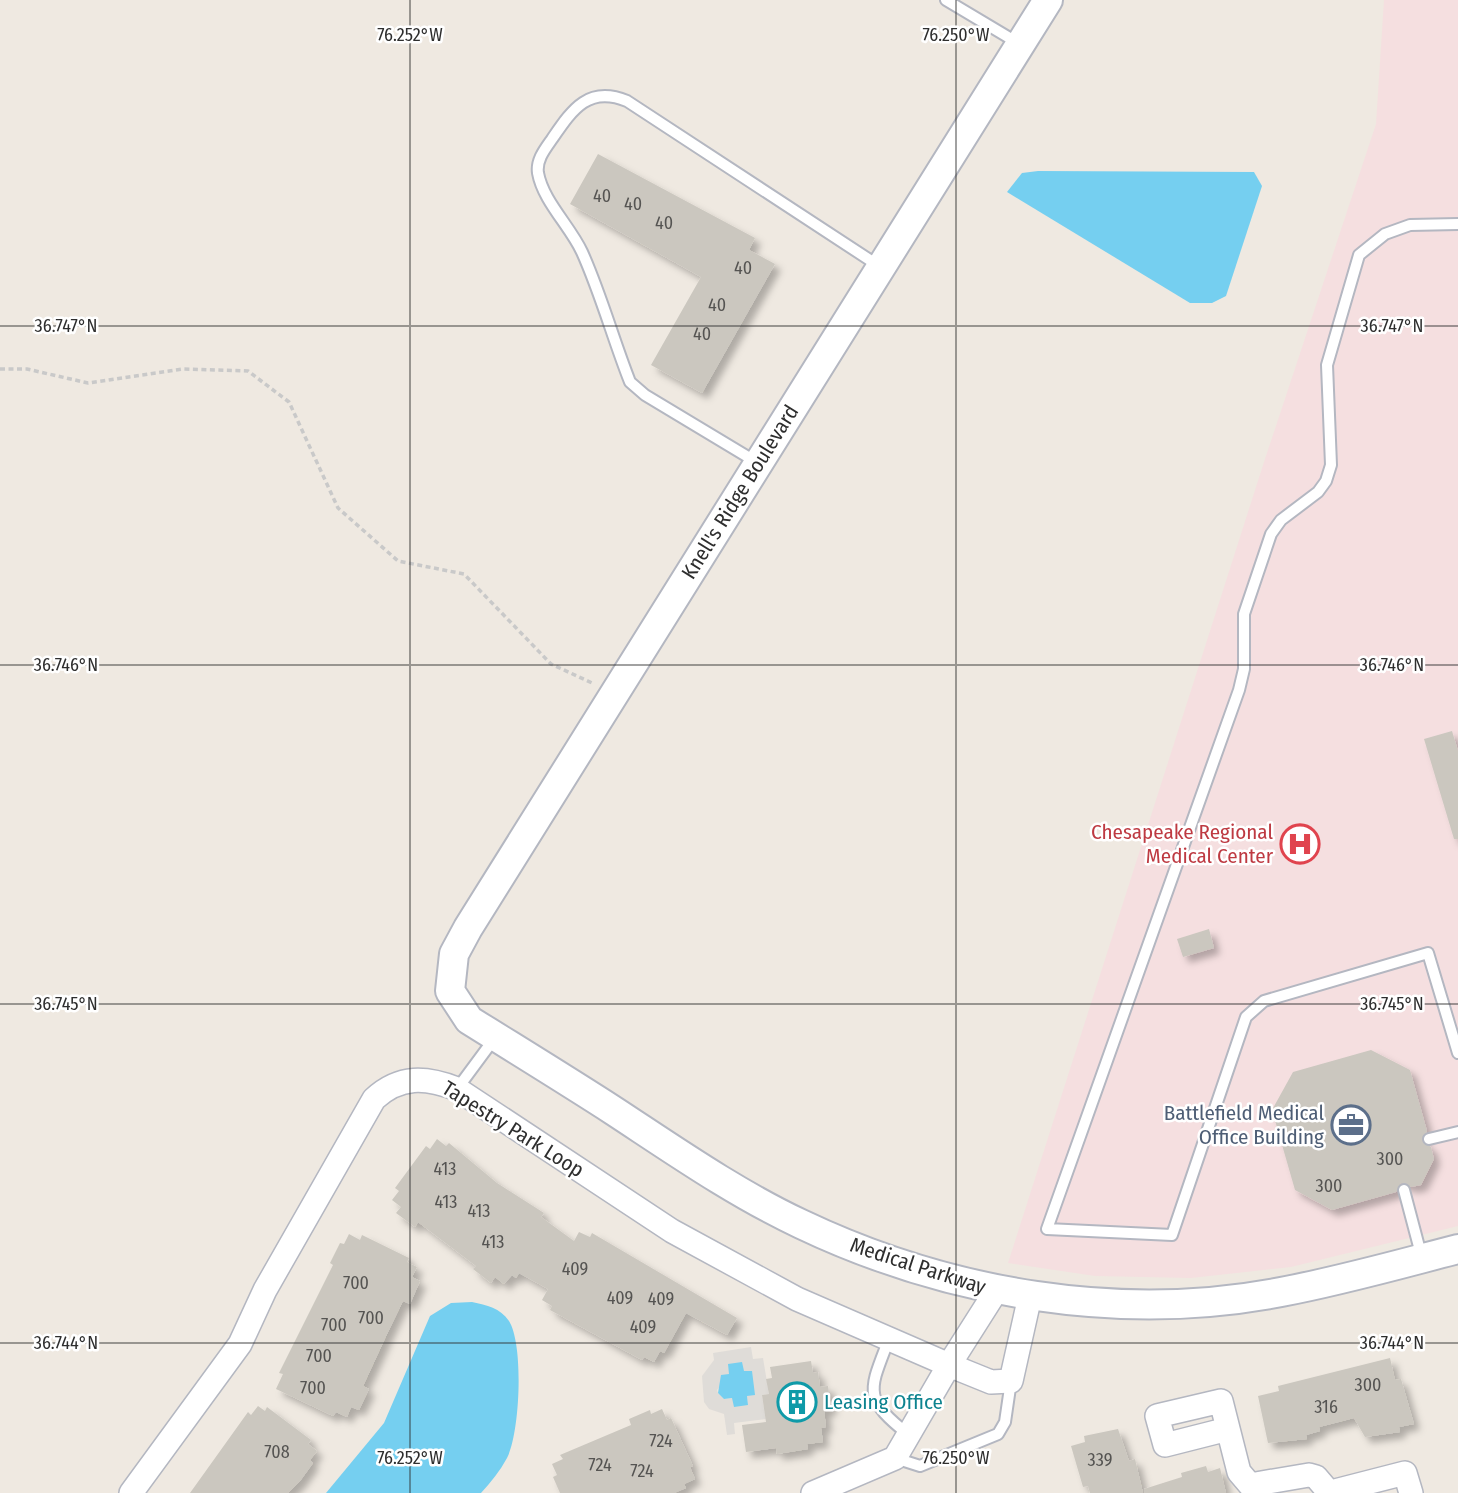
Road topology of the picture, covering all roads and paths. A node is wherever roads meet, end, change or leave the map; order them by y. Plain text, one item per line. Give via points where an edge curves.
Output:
1 (946, 0) edge
2 (1048, 0) edge
3 (1020, 44) junction
4 (1458, 224) edge
5 (881, 267) junction
6 (0, 369) edge
7 (758, 463) junction
8 (615, 693) junction
9 (450, 990) joint
10 (495, 1036) junction
11 (1458, 1053) edge
12 (457, 1089) junction
13 (1458, 1132) edge
14 (1429, 1139) dead end
15 (1404, 1189) dead end
16 (1458, 1249) edge
17 (1422, 1258) junction
18 (996, 1291) junction
19 (1030, 1296) junction
20 (889, 1339) junction
21 (949, 1365) junction
22 (1010, 1381) junction
23 (1228, 1429) dead end
24 (909, 1435) junction
25 (895, 1458) junction
26 (131, 1493) edge
27 (813, 1493) edge
28 (1411, 1493) edge

1 - 3 lane
2 - 3 street, Knell's Ridge Boulevard
3 - 5 street, Knell's Ridge Boulevard
4 - 11 lane via 1410,225 1385,233 1359,255 1327,365 1331,465 1326,481 1271,534 1244,614 1244,670 1239,690 1046,1228 1172,1235 1246,1017 1264,1001 1428,953
5 - 7 street, Knell's Ridge Boulevard
5 - 7 lane via 613,95 600,95 573,107 541,155 537,168 541,183 581,250 630,382
6 - 8 path via 27,369 88,383 183,369 248,372 289,402 338,509 398,561 464,574 551,664
7 - 8 street, Knell's Ridge Boulevard
8 - 9 street, Knell's Ridge Boulevard via 468,928 454,954
9 - 10 street, Medical Parkway via 469,1020
10 - 12 lane
10 - 18 street, Medical Parkway via 706,1172 800,1224 876,1256
12 - 20 street, Tapestry Park Loop via 672,1231 797,1299
12 - 26 street, Tapestry Park Loop via 433,1080 408,1080 387,1087 374,1099 265,1290 240,1344
13 - 14 lane
15 - 17 lane
16 - 17 street, Medical Parkway
17 - 19 street, Medical Parkway via 1280,1292 1230,1298 1092,1303
18 - 19 street, Medical Parkway
18 - 21 street
19 - 22 street
20 - 21 street, Tapestry Park Loop
20 - 24 lane via 873,1393 878,1408
21 - 22 street, Tapestry Park Loop via 991,1382
21 - 24 street
22 - 25 lane via 1005,1422 998,1434 920,1466
23 - 28 street via 1239,1472 1250,1485 1309,1475 1328,1491 1335,1491 1405,1473
24 - 25 street
25 - 27 street

